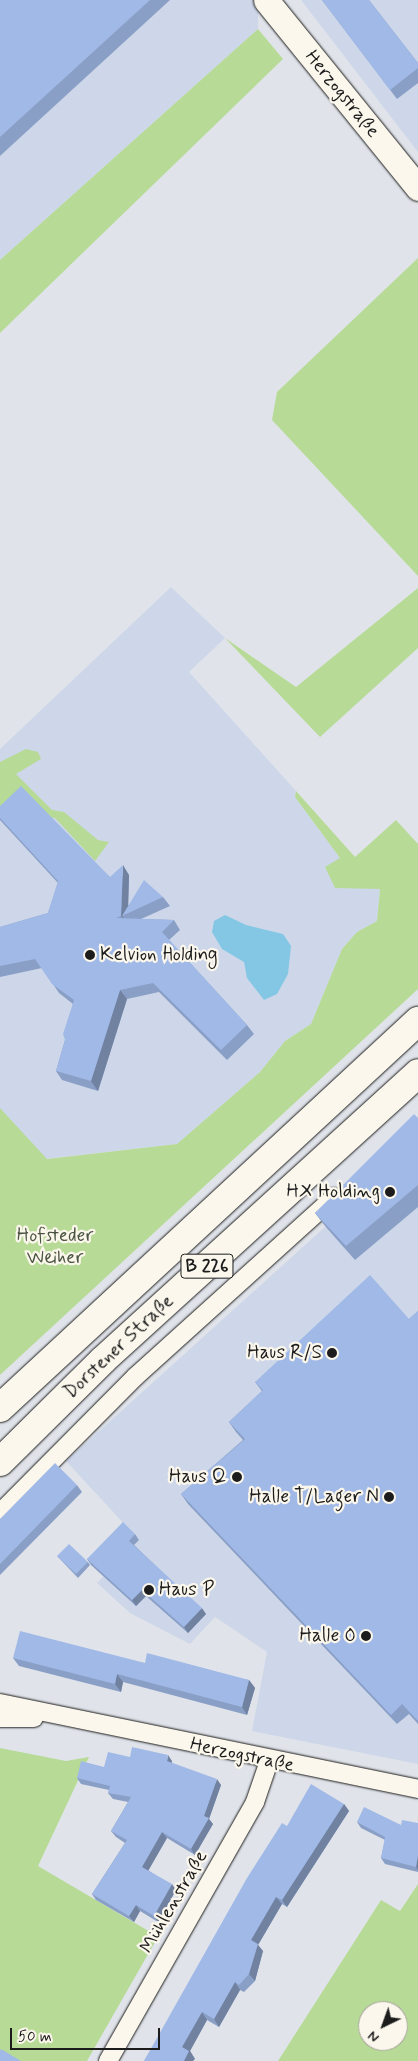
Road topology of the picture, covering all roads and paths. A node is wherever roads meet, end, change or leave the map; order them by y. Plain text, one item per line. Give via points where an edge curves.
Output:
1 (266, 0) edge
2 (418, 188) edge
3 (418, 1021) edge
4 (418, 1073) edge
5 (348, 1184) edge
6 (0, 1408) edge
7 (0, 1462) edge
8 (0, 1513) edge
9 (0, 1702) edge
10 (0, 1718) edge
11 (67, 1718) junction
12 (270, 1761) junction
13 (418, 1789) edge
14 (108, 2061) edge

1 - 2 street, Herzogstraße
3 - 6 main road, Dorstener Straße / B 226
4 - 7 main road, Dorstener Straße / B 226 via 104,1360
5 - 8 street via 165,1353 134,1377
9 - 11 street, Herzogstraße
10 - 11 street, Herzogstraße
11 - 12 street, Herzogstraße
12 - 13 street, Herzogstraße
12 - 14 street, Mühlenstraße via 255,1802

